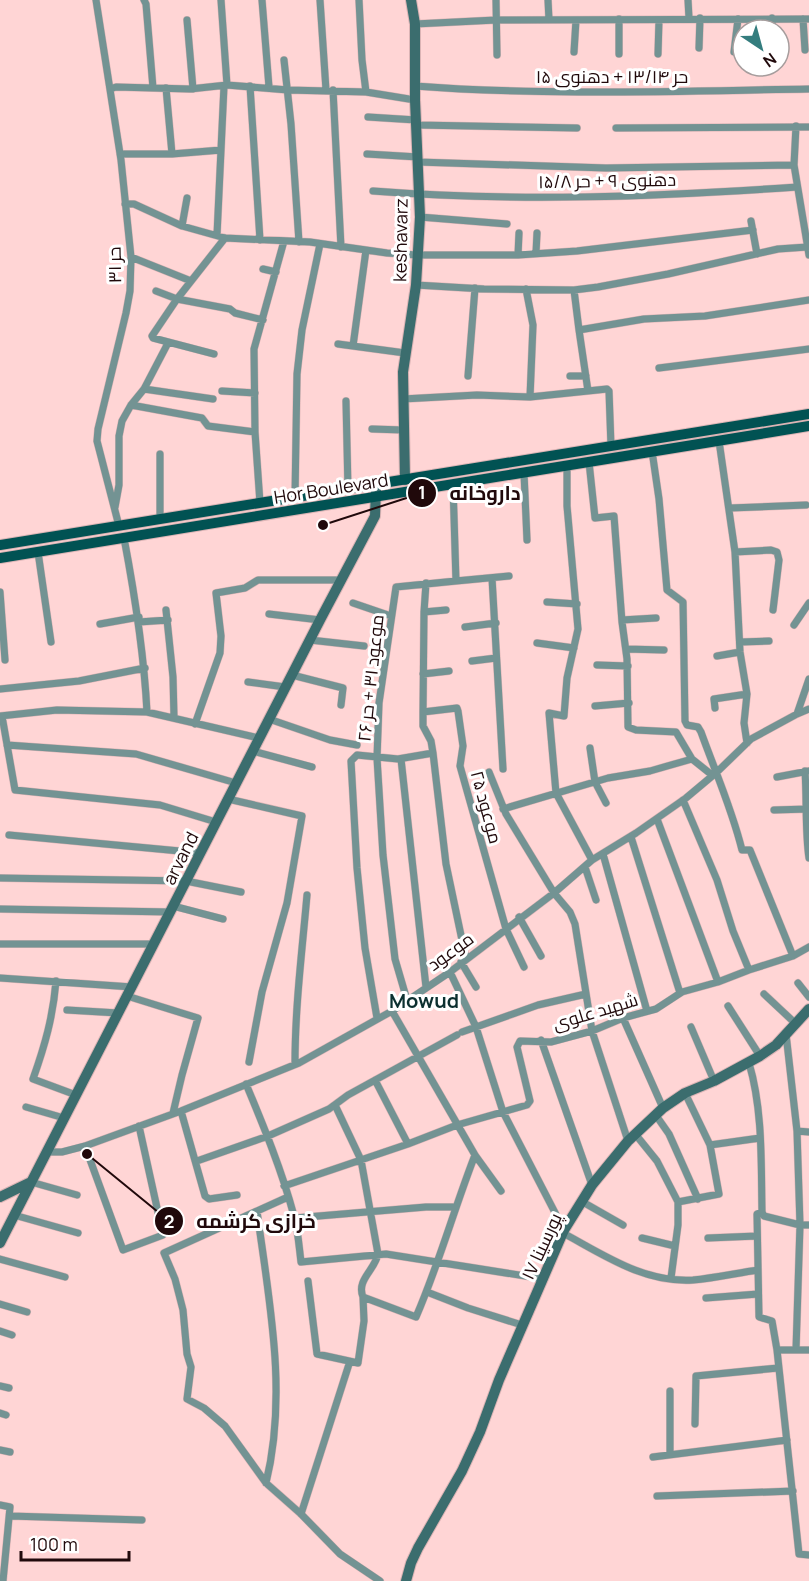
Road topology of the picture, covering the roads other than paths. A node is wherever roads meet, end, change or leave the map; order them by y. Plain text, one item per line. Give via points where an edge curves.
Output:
1 (96, 0) edge
2 (102, 0) edge
3 (144, 0) edge
4 (221, 0) edge
5 (262, 0) edge
6 (320, 0) edge
7 (359, 0) edge
8 (411, 0) edge
9 (496, 0) edge
10 (548, 0) edge
11 (688, 0) edge
12 (690, 18) junction
13 (700, 18) junction
14 (620, 19) junction
15 (731, 19) edge
16 (791, 19) edge
17 (806, 19) edge
18 (187, 20) dead end
19 (496, 20) junction
20 (549, 20) junction
21 (576, 20) junction
22 (658, 20) junction
23 (415, 24) junction
24 (699, 48) dead end
25 (805, 50) dead end
26 (574, 52) dead end
27 (618, 54) dead end
28 (658, 54) dead end
29 (497, 55) dead end
30 (284, 60) dead end
31 (225, 85) junction
32 (250, 86) junction
33 (415, 86) junction
34 (269, 87) junction
35 (153, 88) junction
36 (166, 88) junction
37 (110, 89) junction
38 (193, 89) junction
39 (809, 89) edge
40 (288, 90) junction
41 (330, 90) junction
42 (366, 92) junction
43 (415, 100) junction
44 (368, 117) dead end
45 (417, 122) junction
46 (796, 126) junction
47 (809, 126) edge
48 (577, 128) dead end
49 (616, 128) dead end
50 (221, 150) junction
51 (120, 154) junction
52 (172, 154) junction
53 (367, 154) dead end
54 (418, 160) junction
55 (794, 165) junction
56 (797, 187) junction
57 (372, 191) dead end
58 (418, 195) junction
59 (187, 198) dead end
60 (809, 201) edge
61 (800, 202) junction
62 (125, 204) junction
63 (420, 217) junction
64 (751, 221) dead end
65 (507, 224) dead end
66 (182, 226) junction
67 (753, 230) junction
68 (519, 233) dead end
69 (537, 233) dead end
70 (221, 236) junction
71 (260, 240) junction
72 (284, 241) junction
73 (299, 242) junction
74 (320, 244) junction
75 (341, 247) junction
76 (807, 247) junction
77 (366, 250) junction
78 (536, 254) junction
79 (757, 254) junction
80 (417, 255) junction
81 (518, 255) junction
82 (809, 255) edge
83 (131, 257) junction
84 (263, 269) dead end
85 (276, 272) junction
86 (191, 281) junction
87 (416, 285) junction
88 (475, 288) junction
89 (526, 289) junction
90 (574, 290) junction
91 (156, 291) dead end
92 (177, 299) junction
93 (809, 300) edge
94 (263, 320) junction
95 (579, 330) junction
96 (168, 343) junction
97 (338, 344) dead end
98 (353, 346) junction
99 (809, 349) edge
100 (405, 353) junction
101 (214, 354) dead end
102 (659, 368) dead end
103 (468, 376) dead end
104 (570, 376) dead end
105 (586, 376) junction
106 (144, 389) junction
107 (222, 391) dead end
108 (588, 392) junction
109 (255, 393) junction
110 (530, 397) junction
111 (213, 399) dead end
112 (403, 399) junction
113 (346, 401) dead end
114 (131, 405) junction
115 (809, 414) edge
116 (809, 426) edge
117 (372, 429) dead end
118 (403, 430) junction
119 (255, 432) junction
120 (719, 441) junction
121 (611, 446) junction
122 (652, 452) junction
123 (160, 454) dead end
124 (589, 462) junction
125 (567, 467) junction
126 (524, 473) junction
127 (405, 480) junction
128 (453, 484) junction
129 (375, 485) junction
130 (348, 489) junction
131 (295, 497) junction
132 (377, 497) junction
133 (260, 503) junction
134 (806, 506) dead end
135 (115, 507) junction
136 (730, 508) junction
137 (160, 519) junction
138 (119, 526) junction
139 (124, 538) junction
140 (527, 540) dead end
141 (0, 545) edge
142 (38, 552) junction
143 (735, 552) junction
144 (0, 558) edge
145 (509, 576) dead end
146 (492, 578) junction
147 (342, 580) junction
148 (456, 581) junction
149 (426, 584) junction
150 (0, 592) edge
151 (547, 602) dead end
152 (353, 603) dead end
153 (577, 603) junction
154 (809, 603) edge
155 (166, 610) dead end
156 (446, 610) dead end
157 (773, 610) dead end
158 (424, 612) junction
159 (269, 614) dead end
160 (391, 616) junction
161 (656, 618) dead end
162 (138, 619) junction
163 (168, 620) junction
164 (320, 620) junction
165 (622, 620) junction
166 (496, 623) junction
167 (100, 624) dead end
168 (794, 625) dead end
169 (465, 627) dead end
170 (310, 640) junction
171 (769, 641) dead end
172 (51, 642) dead end
173 (741, 642) junction
174 (537, 643) dead end
175 (363, 646) dead end
176 (574, 648) junction
177 (626, 649) junction
178 (664, 650) dead end
179 (740, 652) junction
180 (717, 656) dead end
181 (496, 658) junction
182 (5, 660) dead end
183 (472, 661) dead end
184 (597, 665) dead end
185 (628, 666) junction
186 (145, 668) junction
187 (449, 671) dead end
188 (423, 674) junction
189 (292, 675) junction
190 (809, 678) edge
191 (248, 682) dead end
192 (285, 687) junction
193 (0, 689) edge
194 (747, 694) junction
195 (629, 703) junction
196 (341, 705) dead end
197 (595, 706) dead end
198 (715, 708) dead end
199 (809, 709) edge
200 (147, 712) junction
201 (423, 712) junction
202 (797, 714) junction
203 (1, 716) edge
204 (174, 717) junction
205 (269, 719) junction
206 (195, 724) junction
207 (260, 738) junction
208 (747, 742) junction
209 (357, 745) dead end
210 (7, 746) junction
211 (590, 748) dead end
212 (253, 751) junction
213 (433, 753) junction
214 (376, 758) junction
215 (401, 759) junction
216 (692, 759) junction
217 (312, 767) dead end
218 (503, 769) dead end
219 (807, 771) edge
220 (489, 772) dead end
221 (715, 773) junction
222 (777, 777) dead end
223 (595, 782) junction
224 (237, 783) junction
225 (556, 793) junction
226 (228, 800) junction
227 (683, 800) junction
228 (606, 803) dead end
229 (503, 809) junction
230 (808, 809) edge
231 (774, 810) dead end
232 (657, 819) junction
233 (216, 822) junction
234 (9, 835) dead end
235 (631, 837) junction
236 (201, 853) junction
237 (603, 854) junction
238 (809, 858) edge
239 (592, 860) junction
240 (585, 867) junction
241 (0, 878) edge
242 (186, 881) junction
243 (241, 892) dead end
244 (554, 893) junction
245 (307, 895) dead end
246 (596, 900) dead end
247 (0, 909) edge
248 (172, 909) junction
249 (519, 917) junction
250 (223, 919) dead end
251 (506, 928) junction
252 (0, 944) edge
253 (154, 944) junction
254 (809, 947) edge
255 (793, 956) junction
256 (541, 957) dead end
257 (464, 961) junction
258 (524, 967) dead end
259 (749, 970) junction
260 (450, 972) junction
261 (0, 978) edge
262 (56, 981) junction
263 (718, 982) junction
264 (798, 983) dead end
265 (426, 987) junction
266 (477, 987) dead end
267 (129, 992) junction
268 (680, 993) junction
269 (586, 994) junction
270 (764, 994) dead end
271 (809, 997) edge
272 (407, 1000) junction
273 (728, 1006) dead end
274 (809, 1009) edge
275 (67, 1010) dead end
276 (392, 1011) junction
277 (647, 1011) junction
278 (118, 1013) junction
279 (377, 1018) junction
280 (623, 1018) junction
281 (796, 1024) junction
282 (691, 1027) dead end
283 (477, 1028) junction
284 (592, 1031) junction
285 (786, 1034) junction
286 (541, 1040) junction
287 (418, 1056) junction
288 (760, 1056) junction
289 (249, 1062) dead end
290 (748, 1063) junction
291 (295, 1064) junction
292 (375, 1080) junction
293 (714, 1081) junction
294 (246, 1084) junction
295 (686, 1093) junction
296 (76, 1095) junction
297 (335, 1105) junction
298 (26, 1107) dead end
299 (181, 1111) junction
300 (659, 1111) junction
301 (502, 1112) junction
302 (173, 1113) junction
303 (64, 1118) junction
304 (457, 1125) junction
305 (139, 1126) junction
306 (797, 1131) junction
307 (809, 1131) edge
308 (268, 1136) junction
309 (632, 1138) junction
310 (760, 1138) junction
311 (408, 1144) junction
312 (710, 1145) junction
313 (86, 1146) junction
314 (47, 1152) junction
315 (475, 1155) junction
316 (361, 1160) junction
317 (196, 1161) junction
318 (31, 1182) junction
319 (592, 1185) junction
320 (284, 1186) junction
321 (501, 1191) dead end
322 (77, 1195) dead end
323 (237, 1195) dead end
324 (0, 1197) edge
325 (288, 1197) junction
326 (698, 1199) junction
327 (581, 1201) junction
328 (678, 1202) junction
329 (455, 1207) junction
330 (257, 1211) junction
331 (370, 1211) junction
332 (762, 1212) junction
333 (14, 1215) junction
334 (294, 1218) junction
335 (623, 1225) dead end
336 (800, 1225) junction
337 (809, 1225) edge
338 (564, 1231) junction
339 (78, 1233) dead end
340 (757, 1236) junction
341 (642, 1238) dead end
342 (708, 1238) dead end
343 (0, 1243) edge
344 (675, 1246) junction
345 (378, 1254) junction
346 (0, 1259) edge
347 (438, 1263) junction
348 (758, 1270) junction
349 (64, 1277) dead end
350 (670, 1278) junction
351 (544, 1279) junction
352 (308, 1281) dead end
353 (427, 1292) junction
354 (758, 1294) junction
355 (363, 1297) junction
356 (706, 1298) dead end
357 (0, 1304) edge
358 (27, 1312) dead end
359 (522, 1325) junction
360 (0, 1331) edge
361 (12, 1335) dead end
362 (777, 1350) junction
363 (796, 1350) junction
364 (809, 1350) edge
365 (350, 1361) junction
366 (778, 1368) junction
367 (0, 1386) edge
368 (9, 1388) dead end
369 (670, 1391) dead end
370 (695, 1424) dead end
371 (787, 1440) junction
372 (0, 1450) edge
373 (10, 1452) dead end
374 (670, 1454) junction
375 (653, 1457) dead end
376 (266, 1483) junction
377 (793, 1491) junction
378 (657, 1496) dead end
379 (0, 1505) edge
380 (301, 1514) junction
381 (10, 1516) junction
382 (142, 1520) dead end
383 (809, 1555) edge
384 (3, 1561) edge
385 (3, 1581) edge
386 (380, 1581) edge
387 (406, 1581) edge

1 - 2 street
1 - 37 street, حر ۳۱
3 - 35 street
4 - 31 street
5 - 34 street
6 - 41 street
7 - 42 street
8 - 23 street, keshavarz
9 - 19 street
10 - 20 street
11 - 12 street
12 - 13 street
12 - 22 street
13 - 15 street
13 - 24 street
14 - 21 street
14 - 22 street
14 - 27 street
16 - 17 street
17 - 25 street
18 - 38 street
19 - 20 street
19 - 23 street
19 - 29 street
20 - 21 street
21 - 26 street
22 - 28 street
23 - 33 street, keshavarz
30 - 40 street
31 - 32 street
31 - 38 street
31 - 50 street
32 - 34 street
32 - 71 street
33 - 39 street, حر ۱۳/۱۴ + دهنوی ۱۵ via 679,92
33 - 43 street, keshavarz
34 - 40 street
35 - 36 street
35 - 37 street
36 - 38 street
36 - 52 street
37 - 51 street, حر ۳۱
40 - 41 street
40 - 73 street
41 - 42 street
41 - 75 street
42 - 43 street
43 - 45 street, keshavarz
44 - 45 street
45 - 48 street
45 - 54 street, keshavarz
46 - 47 street
46 - 49 street
46 - 55 street
50 - 52 street
50 - 70 street
51 - 52 street
51 - 62 street, حر ۳۱
53 - 54 street
54 - 55 street via 606,168
54 - 58 street, keshavarz
55 - 56 street
56 - 58 street, دهنوی ۹ + حر ۱۵/۸ via 604,197
56 - 61 street
57 - 58 street, دهنوی ۹ + حر ۱۵/۸
58 - 63 street, keshavarz
59 - 66 street
60 - 61 street
61 - 76 street
62 - 66 street via 134,204
62 - 83 street, حر ۳۱
63 - 65 street
63 - 80 street, keshavarz
64 - 67 street
66 - 70 street
67 - 78 street
67 - 79 street
68 - 81 street
69 - 78 street
70 - 71 street
70 - 86 street
71 - 72 street
72 - 73 street
72 - 85 street
73 - 74 street
74 - 75 street
74 - 131 street via 298,363
75 - 77 street
76 - 79 street
76 - 82 street
77 - 80 street
77 - 98 street
78 - 81 street
79 - 90 street
80 - 81 street
80 - 87 street, keshavarz
83 - 86 street
83 - 135 street, حر ۳۱ via 126,313 97,441
84 - 85 street
85 - 94 street
86 - 92 street
87 - 88 street
87 - 100 street, keshavarz
88 - 89 street
88 - 103 street
89 - 90 street
89 - 110 street via 532,325
90 - 95 street
91 - 92 street
92 - 94 street
92 - 96 street via 152,336
93 - 95 street
94 - 109 street via 254,349
95 - 105 street
96 - 101 street
96 - 106 street
97 - 98 street
98 - 100 street
99 - 102 street
100 - 112 street, keshavarz
104 - 105 street
105 - 108 street
106 - 111 street
106 - 114 street
107 - 109 street
108 - 110 street
108 - 121 street via 609,391
109 - 119 street
110 - 112 street
112 - 118 street, keshavarz
113 - 130 street
114 - 119 street via 202,418 208,426
114 - 135 street via 119,436
115 - 121 main road, Hor Boulevard
116 - 120 main road, Hor Boulevard
117 - 118 street
118 - 127 street, keshavarz
119 - 133 street
120 - 122 main road, Hor Boulevard
120 - 136 street
121 - 127 main road, Hor Boulevard
122 - 124 main road, Hor Boulevard
122 - 221 street via 668,592 682,602 685,721 698,727
123 - 137 street
124 - 125 main road, Hor Boulevard
124 - 165 street via 595,518 614,516
125 - 126 main road, Hor Boulevard
125 - 153 street
126 - 128 main road, Hor Boulevard
126 - 140 street
127 - 129 main road, Hor Boulevard
128 - 132 main road, Hor Boulevard
128 - 148 street
129 - 130 main road, Hor Boulevard
129 - 132 street, arvand
130 - 131 main road, Hor Boulevard
131 - 133 main road, Hor Boulevard
132 - 139 main road, Hor Boulevard
132 - 147 street, arvand via 375,516
133 - 137 main road, Hor Boulevard
134 - 136 street
135 - 138 street, حر ۳۱
136 - 143 street
137 - 138 main road, Hor Boulevard
138 - 141 main road, Hor Boulevard
139 - 142 main road, Hor Boulevard
139 - 162 street
142 - 144 main road, Hor Boulevard
142 - 172 street
143 - 157 street via 777,552
143 - 173 street
145 - 146 street, موعود ۳۱ + حر ۲۶
146 - 148 street, موعود ۳۱ + حر ۲۶
146 - 166 street
147 - 164 street, arvand
147 - 206 street via 258,579 245,588 216,593 220,653
148 - 149 street, موعود ۳۱ + حر ۲۶
149 - 158 street
149 - 160 street, موعود ۳۱ + حر ۲۶ via 396,587
150 - 182 street
151 - 153 street
152 - 160 street
153 - 176 street
154 - 168 street
155 - 163 street
156 - 158 street
158 - 188 street
159 - 164 street
160 - 214 street, موعود ۳۱ + حر ۲۶
161 - 165 street
162 - 163 street
162 - 167 street
162 - 186 street
163 - 204 street
164 - 170 street, arvand
165 - 177 street
166 - 169 street
166 - 181 street
170 - 175 street
170 - 189 street, arvand
171 - 173 street
173 - 179 street
174 - 176 street
176 - 225 street via 564,716 549,713
177 - 178 street
177 - 185 street
179 - 180 street
179 - 194 street
181 - 183 street
181 - 218 street
184 - 185 street
185 - 195 street
186 - 193 street via 79,681
186 - 200 street
187 - 188 street
188 - 201 street
189 - 192 street, arvand
189 - 196 street via 343,688
190 - 202 street
191 - 192 street
192 - 205 street, arvand
194 - 198 street via 714,699
194 - 208 street
195 - 197 street
195 - 216 street via 630,728 676,732
199 - 202 street, موعود
200 - 203 street via 57,710
200 - 204 street
201 - 213 street via 423,726
201 - 251 street, موعود ۲۵ via 457,708 463,746 460,766
202 - 208 street, موعود
203 - 210 street
204 - 206 street
205 - 207 street, arvand
205 - 209 street
206 - 207 street
207 - 212 street, arvand
208 - 221 street, موعود
210 - 224 street via 136,754
210 - 233 street via 15,790 160,805
211 - 223 street
212 - 217 street
212 - 224 street, arvand
213 - 215 street
213 - 257 street via 446,864
214 - 215 street
214 - 272 street, موعود ۳۱ + حر ۲۶ via 395,959
214 - 279 street via 357,756 351,761 357,868
215 - 265 street
216 - 221 street
216 - 223 street
219 - 222 street
219 - 230 street
220 - 229 street
221 - 227 street, موعود
221 - 255 street via 742,850 750,850
223 - 225 street
223 - 228 street
224 - 226 street, arvand
225 - 229 street
225 - 239 street
226 - 233 street, arvand
226 - 289 street via 302,816 287,903 262,992
227 - 232 street, موعود
227 - 259 street
229 - 244 street
230 - 231 street
230 - 238 street
232 - 235 street, موعود
232 - 263 street
233 - 236 street, arvand
234 - 236 street
235 - 237 street, موعود
235 - 268 street
236 - 242 street, arvand
237 - 239 street, موعود
237 - 277 street
239 - 240 street, موعود
240 - 244 street, موعود
240 - 246 street
241 - 242 street
242 - 243 street
242 - 248 street, arvand
244 - 249 street, موعود
244 - 269 street via 575,924
245 - 291 street via 297,988
247 - 248 street
248 - 250 street
248 - 253 street, arvand
249 - 251 street, موعود
249 - 256 street
251 - 257 street, موعود
251 - 258 street
252 - 253 street
253 - 267 street, arvand
254 - 255 street, شهید علوی
255 - 259 street, شهید علوی
257 - 260 street, موعود
257 - 266 street
259 - 263 street, شهید علوی
260 - 265 street, موعود
260 - 283 street
261 - 262 street
262 - 267 street
262 - 296 street via 48,1038 33,1078
263 - 268 street, شهید علوی
264 - 271 street
265 - 272 street, موعود
267 - 278 street, arvand
267 - 302 street via 198,1018
268 - 277 street, شهید علوی
269 - 283 street via 538,1005
269 - 284 street
270 - 281 street
272 - 276 street, موعود
273 - 288 street
274 - 281 street, پورسینا ۱۷
275 - 278 street
276 - 279 street, موعود
276 - 287 street
277 - 280 street, شهید علوی
278 - 296 street, arvand
279 - 291 street, موعود
280 - 284 street, شهید علوی
280 - 300 street
281 - 285 street, پورسینا ۱۷
282 - 293 street
283 - 287 street
283 - 301 street
284 - 286 street, شهید علوی via 551,1042
284 - 309 street
285 - 288 street, پورسینا ۱۷
285 - 306 street
286 - 301 street, شهید علوی via 520,1041 517,1047 530,1101
286 - 319 street
287 - 292 street
287 - 304 street
288 - 290 street, پورسینا ۱۷
290 - 293 street, پورسینا ۱۷
290 - 310 street via 754,1080
291 - 294 street, موعود
292 - 297 street
292 - 311 street
293 - 295 street, پورسینا ۱۷
294 - 299 street, موعود
294 - 308 street
295 - 300 street, پورسینا ۱۷
295 - 312 street
296 - 303 street, arvand
297 - 308 street
297 - 316 street
298 - 303 street
299 - 302 street, موعود
299 - 317 street
300 - 309 street, پورسینا ۱۷
300 - 326 street
301 - 304 street, شهید علوی
301 - 338 street
302 - 305 street, موعود
303 - 314 street, arvand
304 - 311 street, شهید علوی
304 - 315 street
305 - 313 street, موعود
305 - 313 street via 163,1234 123,1250
306 - 307 street
306 - 336 street
308 - 317 street
308 - 320 street
309 - 319 street, پورسینا ۱۷
309 - 328 street via 657,1161
310 - 312 street
310 - 332 street
311 - 316 street, شهید علوی
312 - 326 street via 718,1194
313 - 314 street, موعود
314 - 318 street, arvand
315 - 321 street
315 - 329 street
316 - 320 street, شهید علوی
316 - 331 street
317 - 323 street via 207,1198
318 - 322 street
318 - 324 street
318 - 333 street, arvand
319 - 327 street, پورسینا ۱۷
320 - 325 street
325 - 330 street
325 - 334 street
326 - 328 street
327 - 335 street
327 - 338 street, پورسینا ۱۷
328 - 344 street
329 - 331 street
329 - 347 street
330 - 376 street via 276,1361 274,1437
330 - 376 street via 164,1253 183,1310 190,1367 187,1399 225,1426
331 - 334 street
331 - 345 street
332 - 336 street via 764,1216
332 - 340 street via 757,1214
333 - 339 street
333 - 343 street, arvand
334 - 345 street via 301,1262
336 - 337 street
336 - 363 street
338 - 350 street via 627,1268
338 - 351 street, پورسینا ۱۷
340 - 342 street
340 - 348 street
341 - 344 street
344 - 350 street
345 - 347 street
345 - 355 street via 361,1283
346 - 349 street
347 - 351 street
347 - 353 street
348 - 350 street via 692,1280
348 - 354 street
351 - 359 street, پورسینا ۱۷
352 - 365 street via 317,1354
353 - 355 street via 416,1317
353 - 359 street
354 - 356 street
354 - 362 street via 759,1317 772,1321
355 - 365 street via 359,1362
357 - 358 street
359 - 387 street, پورسینا ۱۷ via 480,1432 418,1548
360 - 361 street
362 - 363 street
362 - 366 street
363 - 364 street
365 - 380 street
366 - 370 street via 696,1376
366 - 371 street
367 - 368 street
369 - 374 street
371 - 374 street
371 - 377 street
372 - 373 street
374 - 375 street
376 - 380 street
377 - 378 street
377 - 383 street via 799,1554
379 - 381 street via 10,1507
380 - 386 street via 340,1554
381 - 382 street
381 - 384 street
384 - 385 street

